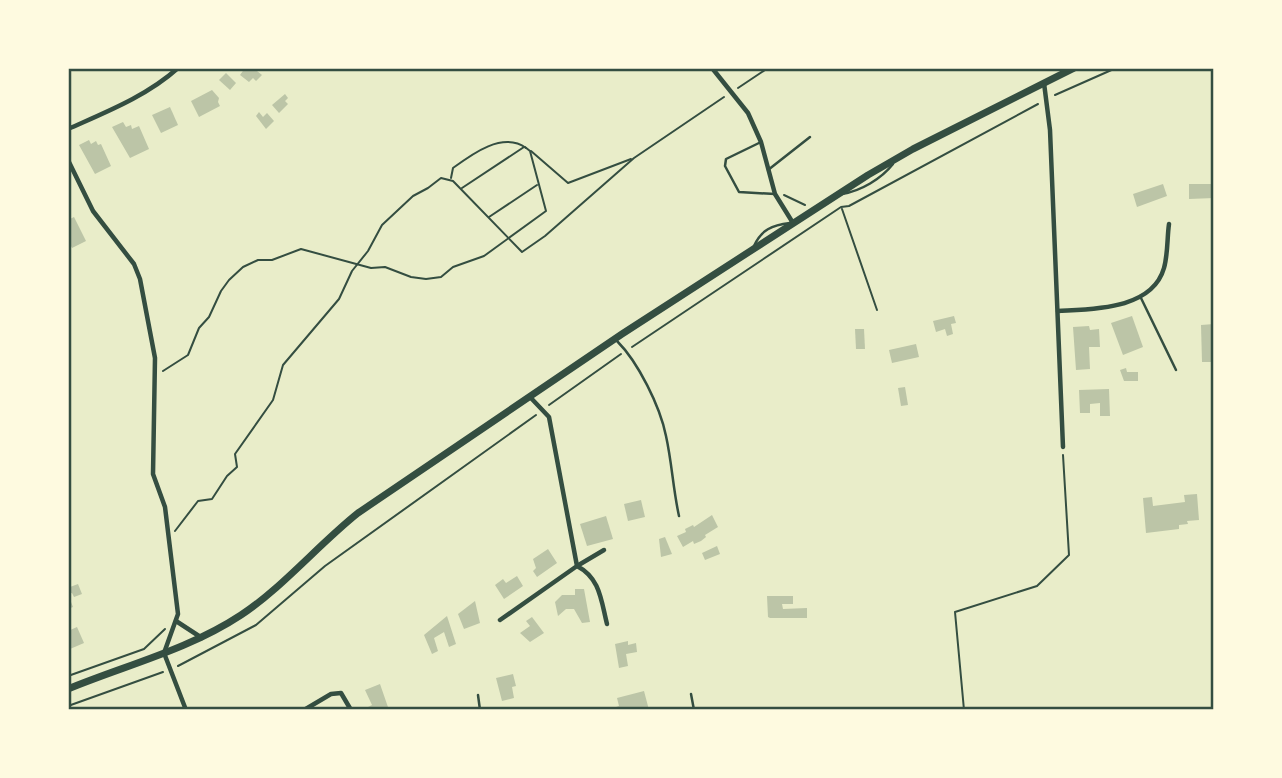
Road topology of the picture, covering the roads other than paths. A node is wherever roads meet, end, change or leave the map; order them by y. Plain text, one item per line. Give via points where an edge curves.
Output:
1 (178, 68) edge
2 (712, 68) edge
3 (1074, 68) edge
4 (1044, 83) junction
5 (68, 129) edge
6 (810, 137) dead end
7 (761, 142) junction
8 (68, 160) edge
9 (768, 170) junction
10 (774, 192) junction
11 (793, 223) junction
12 (1169, 224) dead end
13 (1140, 296) junction
14 (1058, 311) junction
15 (615, 339) junction
16 (1176, 370) dead end
17 (530, 396) junction
18 (1063, 447) road end
19 (679, 516) dead end
20 (604, 550) dead end
21 (577, 566) junction
22 (500, 620) dead end
23 (176, 622) junction
24 (607, 624) dead end
25 (202, 638) junction
26 (164, 653) junction
27 (68, 689) edge
28 (691, 694) dead end
29 (478, 695) dead end
30 (186, 710) edge
31 (304, 710) edge
32 (351, 710) edge
33 (480, 710) edge
34 (694, 710) edge

1 - 5 street via 126,102
2 - 7 street via 748,113
3 - 4 main road
4 - 11 main road via 899,157
4 - 14 street
6 - 9 lane
7 - 9 street
7 - 10 lane via 726,159 725,166 739,192
8 - 23 street via 93,211 134,264 140,279 155,358 153,474 165,507
9 - 10 street
10 - 11 street
11 - 15 main road
12 - 13 street via 1164,270
13 - 14 street via 1122,305
13 - 16 lane
14 - 18 street
15 - 17 main road
15 - 19 lane via 641,372 666,433
17 - 21 street via 549,417
17 - 25 main road via 358,513 244,613
20 - 21 street
21 - 22 street
21 - 24 street via 589,572 598,585
23 - 25 street
23 - 26 street
25 - 26 main road
26 - 27 main road
26 - 30 street
28 - 34 lane
29 - 33 lane
31 - 32 street via 341,693

